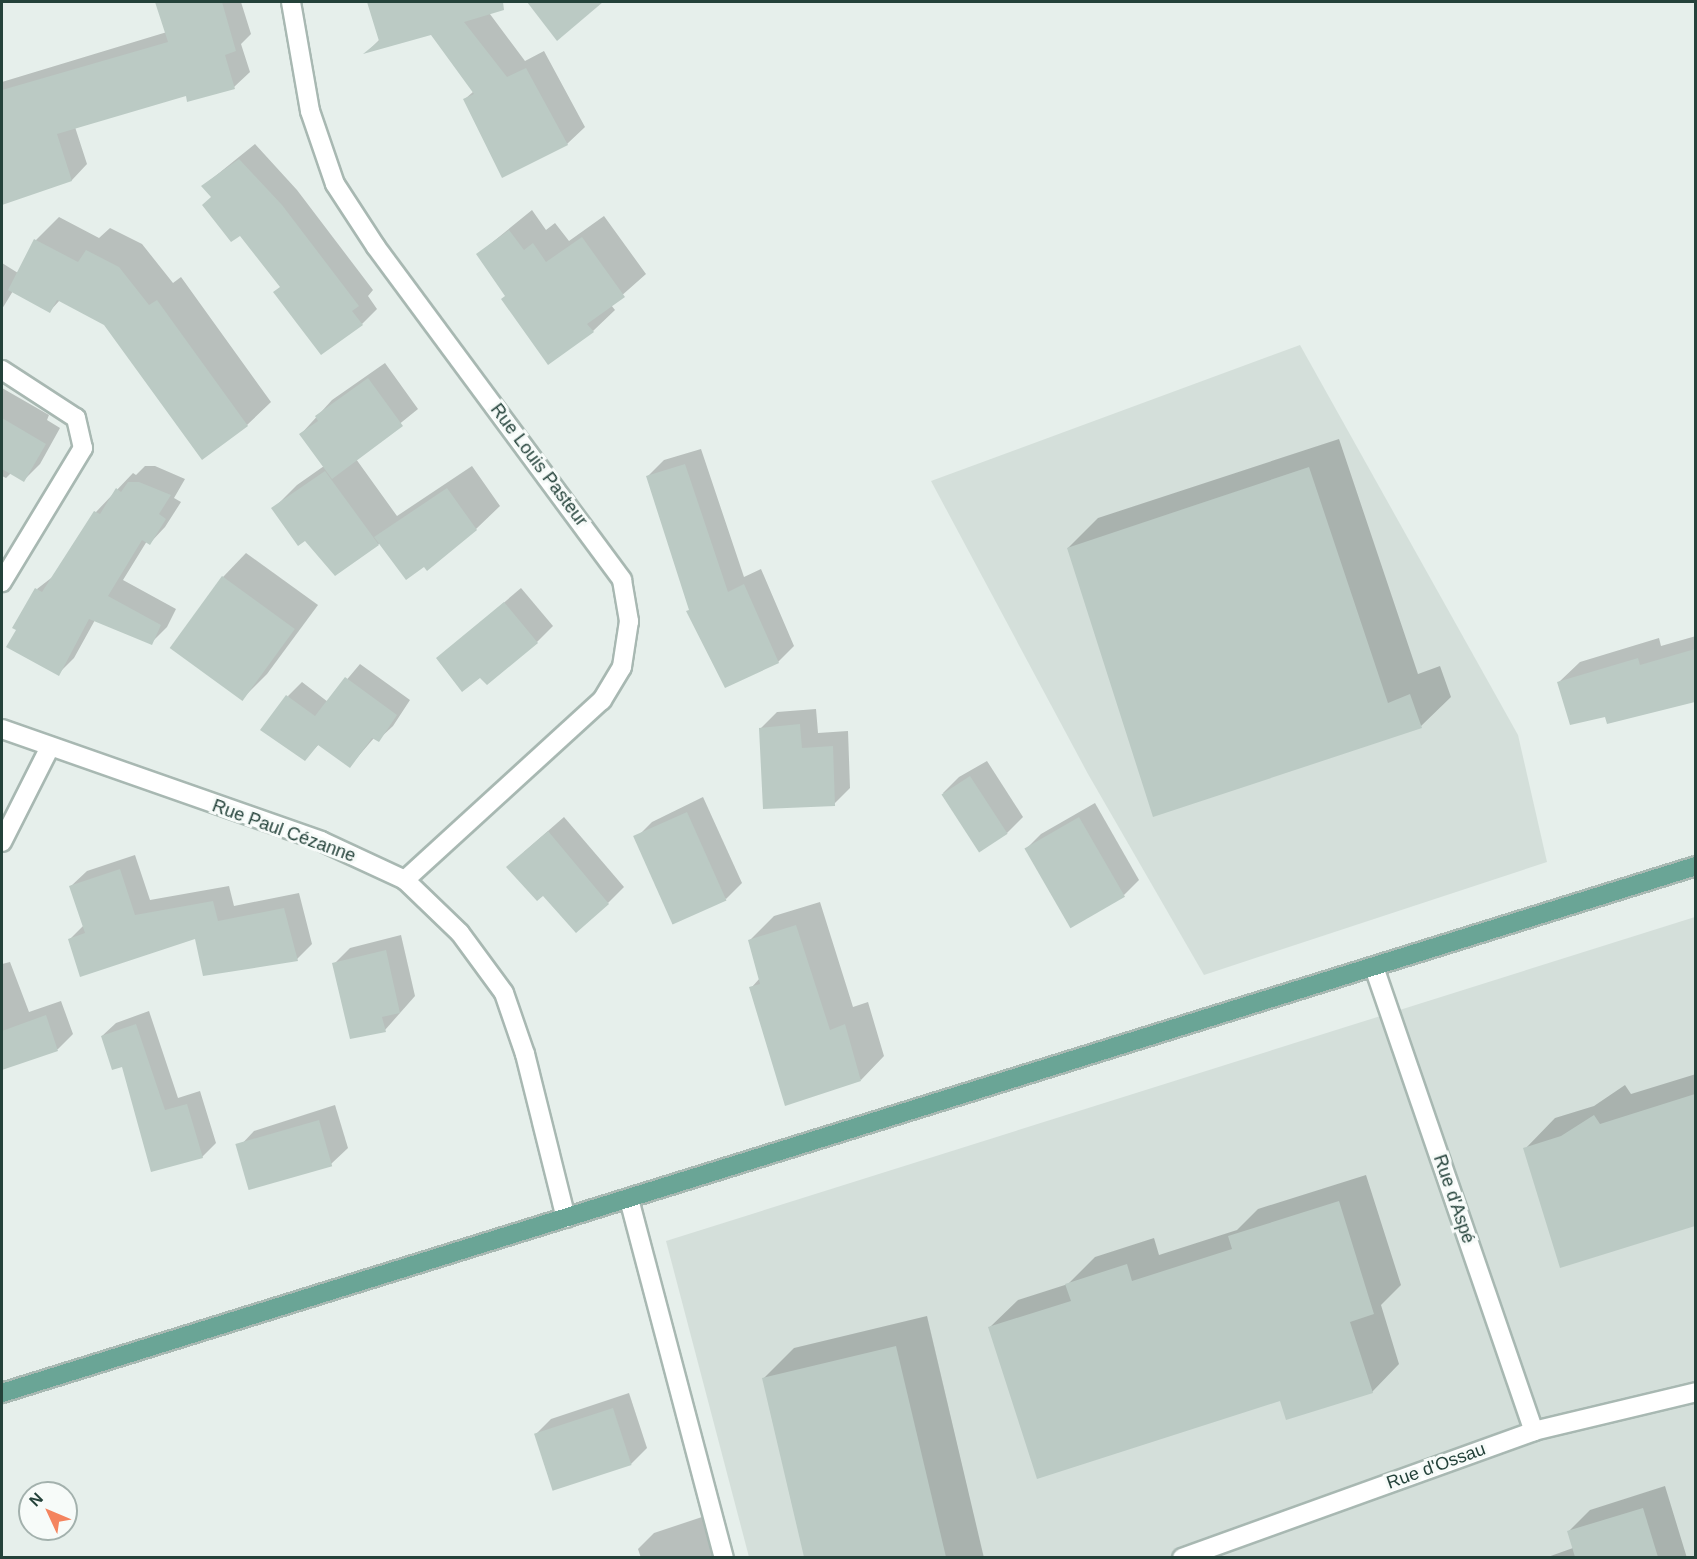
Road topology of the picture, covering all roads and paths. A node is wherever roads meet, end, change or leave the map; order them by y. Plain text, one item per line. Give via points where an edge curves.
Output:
1 (291, 2) edge
2 (2, 370) edge
3 (2, 582) edge
4 (2, 729) edge
5 (50, 749) junction
6 (2, 842) edge
7 (1695, 866) edge
8 (405, 880) junction
9 (1374, 967) junction
10 (629, 1199) junction
11 (566, 1218) junction
12 (2, 1392) edge
13 (1695, 1392) edge
14 (1534, 1431) junction
15 (724, 1557) edge
16 (1182, 1557) edge

1 - 8 street, Rue Louis Pasteur via 310,111 335,184 376,247 622,580 629,621 622,667 602,700
2 - 3 street via 76,418 83,448
4 - 5 street, Rue Paul Cézanne
5 - 6 street
5 - 8 street, Rue Paul Cézanne via 321,841
7 - 9 main road
8 - 11 street, Rue Paul Cézanne via 460,933 504,993 525,1054
9 - 10 main road
9 - 14 street, Rue d'Aspé
10 - 11 main road
10 - 15 street
11 - 12 main road
13 - 14 street, Rue d'Ossau
14 - 16 street, Rue d'Ossau

